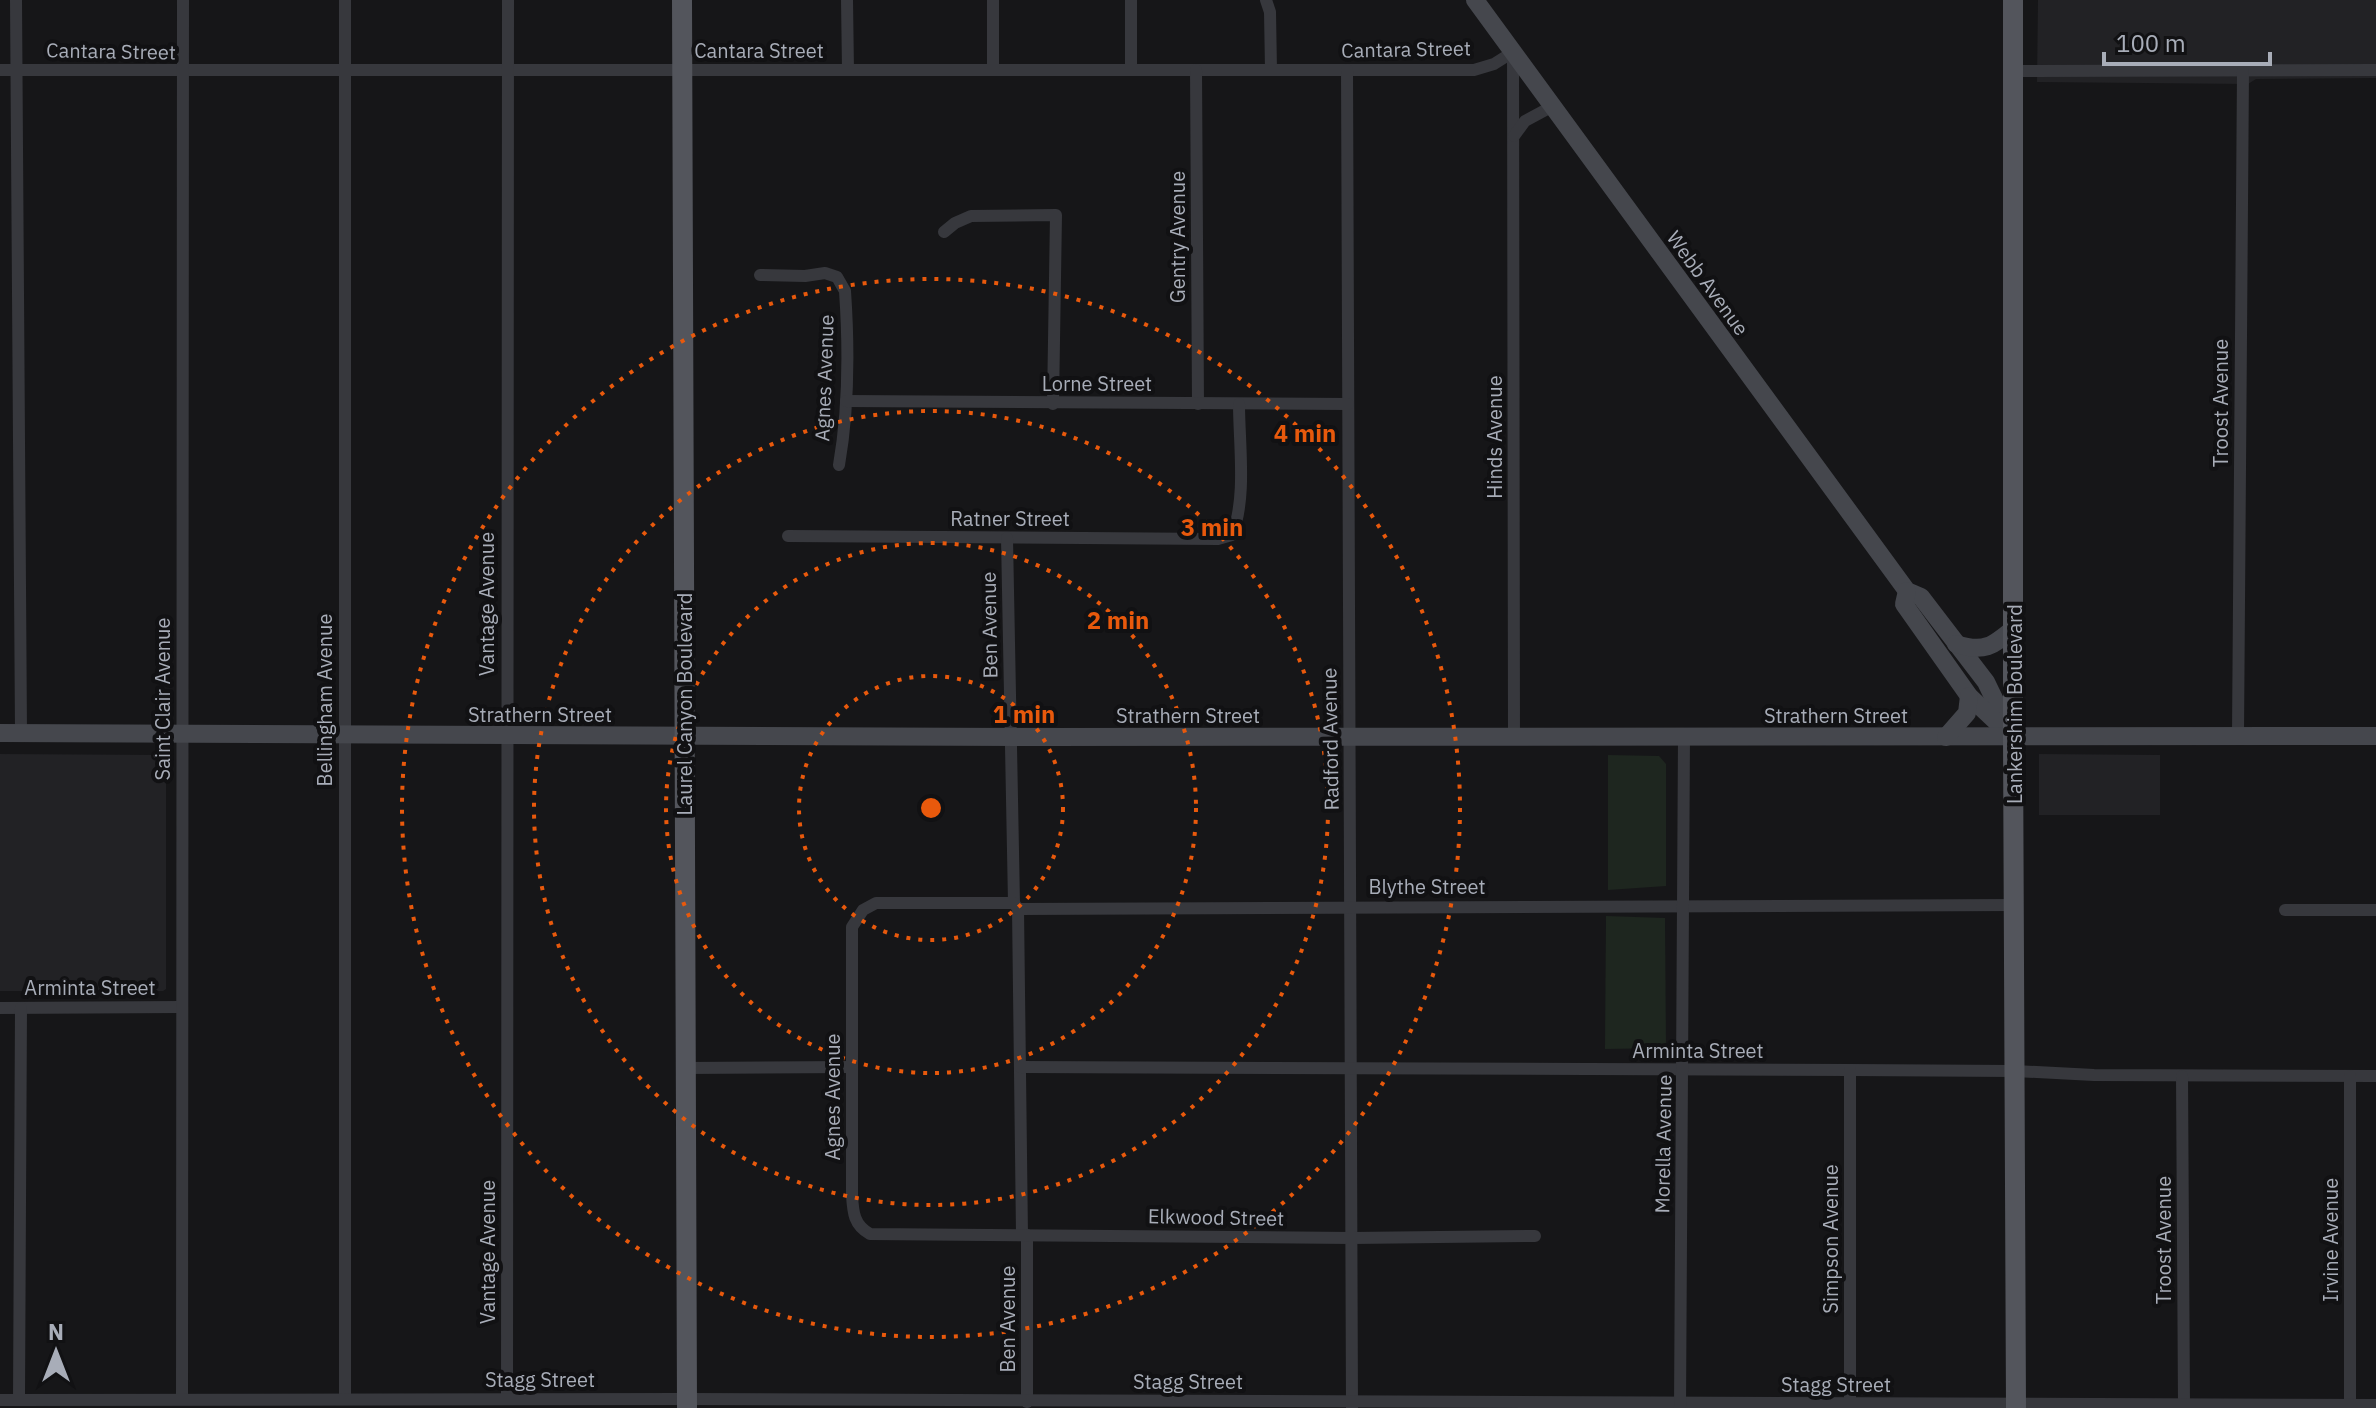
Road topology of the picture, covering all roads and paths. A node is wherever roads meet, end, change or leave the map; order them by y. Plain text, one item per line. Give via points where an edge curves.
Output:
1 (16, 0) edge
2 (183, 0) edge
3 (345, 0) edge
4 (508, 0) edge
5 (682, 0) edge
6 (847, 0) edge
7 (993, 0) edge
8 (1131, 0) edge
9 (1266, 0) edge
10 (1475, 0) edge
11 (2013, 0) edge
12 (1513, 52) junction
13 (993, 69) junction
14 (0, 70) edge
15 (16, 70) junction
16 (508, 70) junction
17 (682, 70) junction
18 (848, 70) junction
19 (1131, 70) junction
20 (1196, 70) junction
21 (1271, 70) junction
22 (1347, 70) junction
23 (2376, 70) edge
24 (2014, 71) junction
25 (2243, 71) junction
26 (183, 72) junction
27 (345, 72) junction
28 (1551, 107) junction
29 (1514, 136) junction
30 (944, 232) dead end
31 (760, 275) dead end
32 (846, 401) junction
33 (1053, 404) junction
34 (1198, 404) junction
35 (1239, 404) junction
36 (1348, 404) junction
37 (839, 465) dead end
38 (788, 536) dead end
39 (1007, 538) junction
40 (1907, 591) junction
41 (2014, 628) junction
42 (1956, 644) junction
43 (1969, 696) junction
44 (0, 733) edge
45 (21, 733) junction
46 (182, 735) junction
47 (344, 735) junction
48 (506, 735) junction
49 (2238, 735) junction
50 (684, 736) junction
51 (2376, 736) edge
52 (1012, 737) junction
53 (1350, 737) junction
54 (1514, 737) junction
55 (1684, 737) junction
56 (1946, 737) junction
57 (2013, 738) junction
58 (2015, 905) junction
59 (1016, 906) junction
60 (1350, 906) junction
61 (1683, 906) junction
62 (2285, 910) dead end
63 (2376, 910) edge
64 (852, 927) joint
65 (181, 1007) junction
66 (0, 1008) edge
67 (21, 1008) junction
68 (852, 1067) junction
69 (1020, 1067) junction
70 (685, 1068) junction
71 (1352, 1070) junction
72 (1684, 1070) junction
73 (1850, 1070) junction
74 (2015, 1071) junction
75 (2182, 1076) junction
76 (2350, 1076) junction
77 (2376, 1076) edge
78 (896, 1235) joint
79 (1025, 1235) junction
80 (1535, 1236) dead end
81 (1352, 1238) junction
82 (19, 1399) junction
83 (182, 1399) junction
84 (345, 1399) junction
85 (507, 1399) junction
86 (0, 1400) edge
87 (200, 1404) edge
88 (687, 1404) edge
89 (853, 1404) edge
90 (1023, 1404) edge
91 (1189, 1404) edge
92 (2184, 1404) junction
93 (1352, 1405) edge
94 (1519, 1405) edge
95 (2350, 1405) junction
96 (2376, 1405) edge
97 (1680, 1406) edge
98 (1850, 1406) edge
99 (2016, 1406) edge
100 (2267, 1406) edge

1 - 15 street
2 - 26 street, Saint Clair Avenue
3 - 27 street, Bellingham Avenue
4 - 16 street, Vantage Avenue
5 - 17 main road, Laurel Canyon Boulevard
6 - 18 street
7 - 13 street
8 - 19 street
9 - 21 street
10 - 12 street, Webb Avenue
11 - 24 main road, Lankershim Boulevard
12 - 22 street, Cantara Street via 1474,70
12 - 28 street, Webb Avenue
12 - 29 street, Hinds Avenue
13 - 18 street, Cantara Street
13 - 19 street, Cantara Street
14 - 15 street, Cantara Street
15 - 26 street, Cantara Street
15 - 45 street
16 - 17 street, Cantara Street
16 - 27 street, Cantara Street
16 - 48 street, Vantage Avenue
17 - 18 street, Cantara Street
17 - 50 main road, Laurel Canyon Boulevard
19 - 20 street, Cantara Street
20 - 21 street, Cantara Street
20 - 34 street, Gentry Avenue
21 - 22 street, Cantara Street
22 - 36 street, Radford Avenue
23 - 25 street
24 - 25 street
24 - 41 main road, Lankershim Boulevard
25 - 49 street, Troost Avenue
26 - 27 street, Cantara Street
26 - 46 street, Saint Clair Avenue
27 - 47 street, Bellingham Avenue
28 - 29 street via 1525,121
28 - 40 street, Webb Avenue
29 - 54 street, Hinds Avenue
30 - 33 street via 971,216 1056,215
31 - 32 street, Agnes Avenue via 837,277 845,291
32 - 33 street, Lorne Street
32 - 37 street, Agnes Avenue
33 - 34 street, Lorne Street
34 - 35 street, Lorne Street
35 - 36 street, Lorne Street
35 - 39 street, Ratner Street via 1240,502 1232,535
36 - 53 street, Radford Avenue
38 - 39 street, Ratner Street
39 - 52 street, Ben Avenue
40 - 42 street, Webb Avenue via 1921,597
40 - 43 street, Webb Avenue via 1904,604
41 - 42 street via 1987,648
41 - 57 main road, Lankershim Boulevard
42 - 57 street, Webb Avenue via 1986,682
43 - 56 street via 1967,713
43 - 57 street, Webb Avenue
44 - 45 street, Strathern Street
45 - 46 street, Strathern Street
46 - 47 street, Strathern Street
46 - 65 street, Saint Clair Avenue
47 - 48 street, Strathern Street
47 - 84 street, Bellingham Avenue
48 - 50 street, Strathern Street
48 - 85 street, Vantage Avenue
49 - 51 street, Strathern Street
49 - 57 street, Strathern Street
50 - 52 street, Strathern Street
50 - 70 main road, Laurel Canyon Boulevard
52 - 53 street, Strathern Street
52 - 59 street, Ben Avenue
53 - 54 street, Strathern Street
53 - 60 street, Radford Avenue
54 - 55 street, Strathern Street
55 - 56 street, Strathern Street
55 - 61 street, Morella Avenue
56 - 57 street, Strathern Street
57 - 58 main road, Lankershim Boulevard
58 - 61 street, Blythe Street
58 - 74 main road, Lankershim Boulevard
59 - 60 street, Blythe Street
59 - 64 street, Blythe Street via 876,903 863,910
59 - 69 street, Ben Avenue
60 - 61 street, Blythe Street
60 - 71 street, Radford Avenue
61 - 72 street, Morella Avenue
62 - 63 street
64 - 68 street, Agnes Avenue
65 - 67 street, Arminta Street
65 - 83 street, Saint Clair Avenue
66 - 67 street, Arminta Street
67 - 82 street
68 - 70 street
68 - 78 street, Agnes Avenue via 853,1214 870,1234
69 - 71 street, Arminta Street
69 - 79 street, Ben Avenue
70 - 88 main road, Laurel Canyon Boulevard
71 - 72 street, Arminta Street
71 - 81 street, Radford Avenue
72 - 73 street, Arminta Street
72 - 97 street, Morella Avenue
73 - 74 street, Arminta Street
73 - 98 street, Simpson Avenue
74 - 75 street, Arminta Street
74 - 99 main road, Lankershim Boulevard
75 - 76 street, Arminta Street
75 - 92 street, Troost Avenue
76 - 77 street, Arminta Street
76 - 95 street, Irvine Avenue
78 - 79 street, Elkwood Street
79 - 81 street, Elkwood Street
79 - 90 street, Ben Avenue
80 - 81 street, Elkwood Street
81 - 93 street, Radford Avenue
82 - 83 street, Stagg Street
82 - 86 street, Stagg Street
83 - 87 street, Stagg Street
84 - 85 street, Stagg Street
84 - 87 street, Stagg Street
85 - 88 street, Stagg Street
88 - 89 street, Stagg Street
89 - 90 street, Stagg Street
90 - 91 street, Stagg Street
91 - 93 street, Stagg Street
92 - 99 street, Stagg Street
92 - 100 street, Stagg Street
93 - 94 street, Stagg Street
94 - 97 street, Stagg Street
95 - 96 street, Stagg Street
95 - 100 street, Stagg Street
97 - 98 street, Stagg Street
98 - 99 street, Stagg Street

